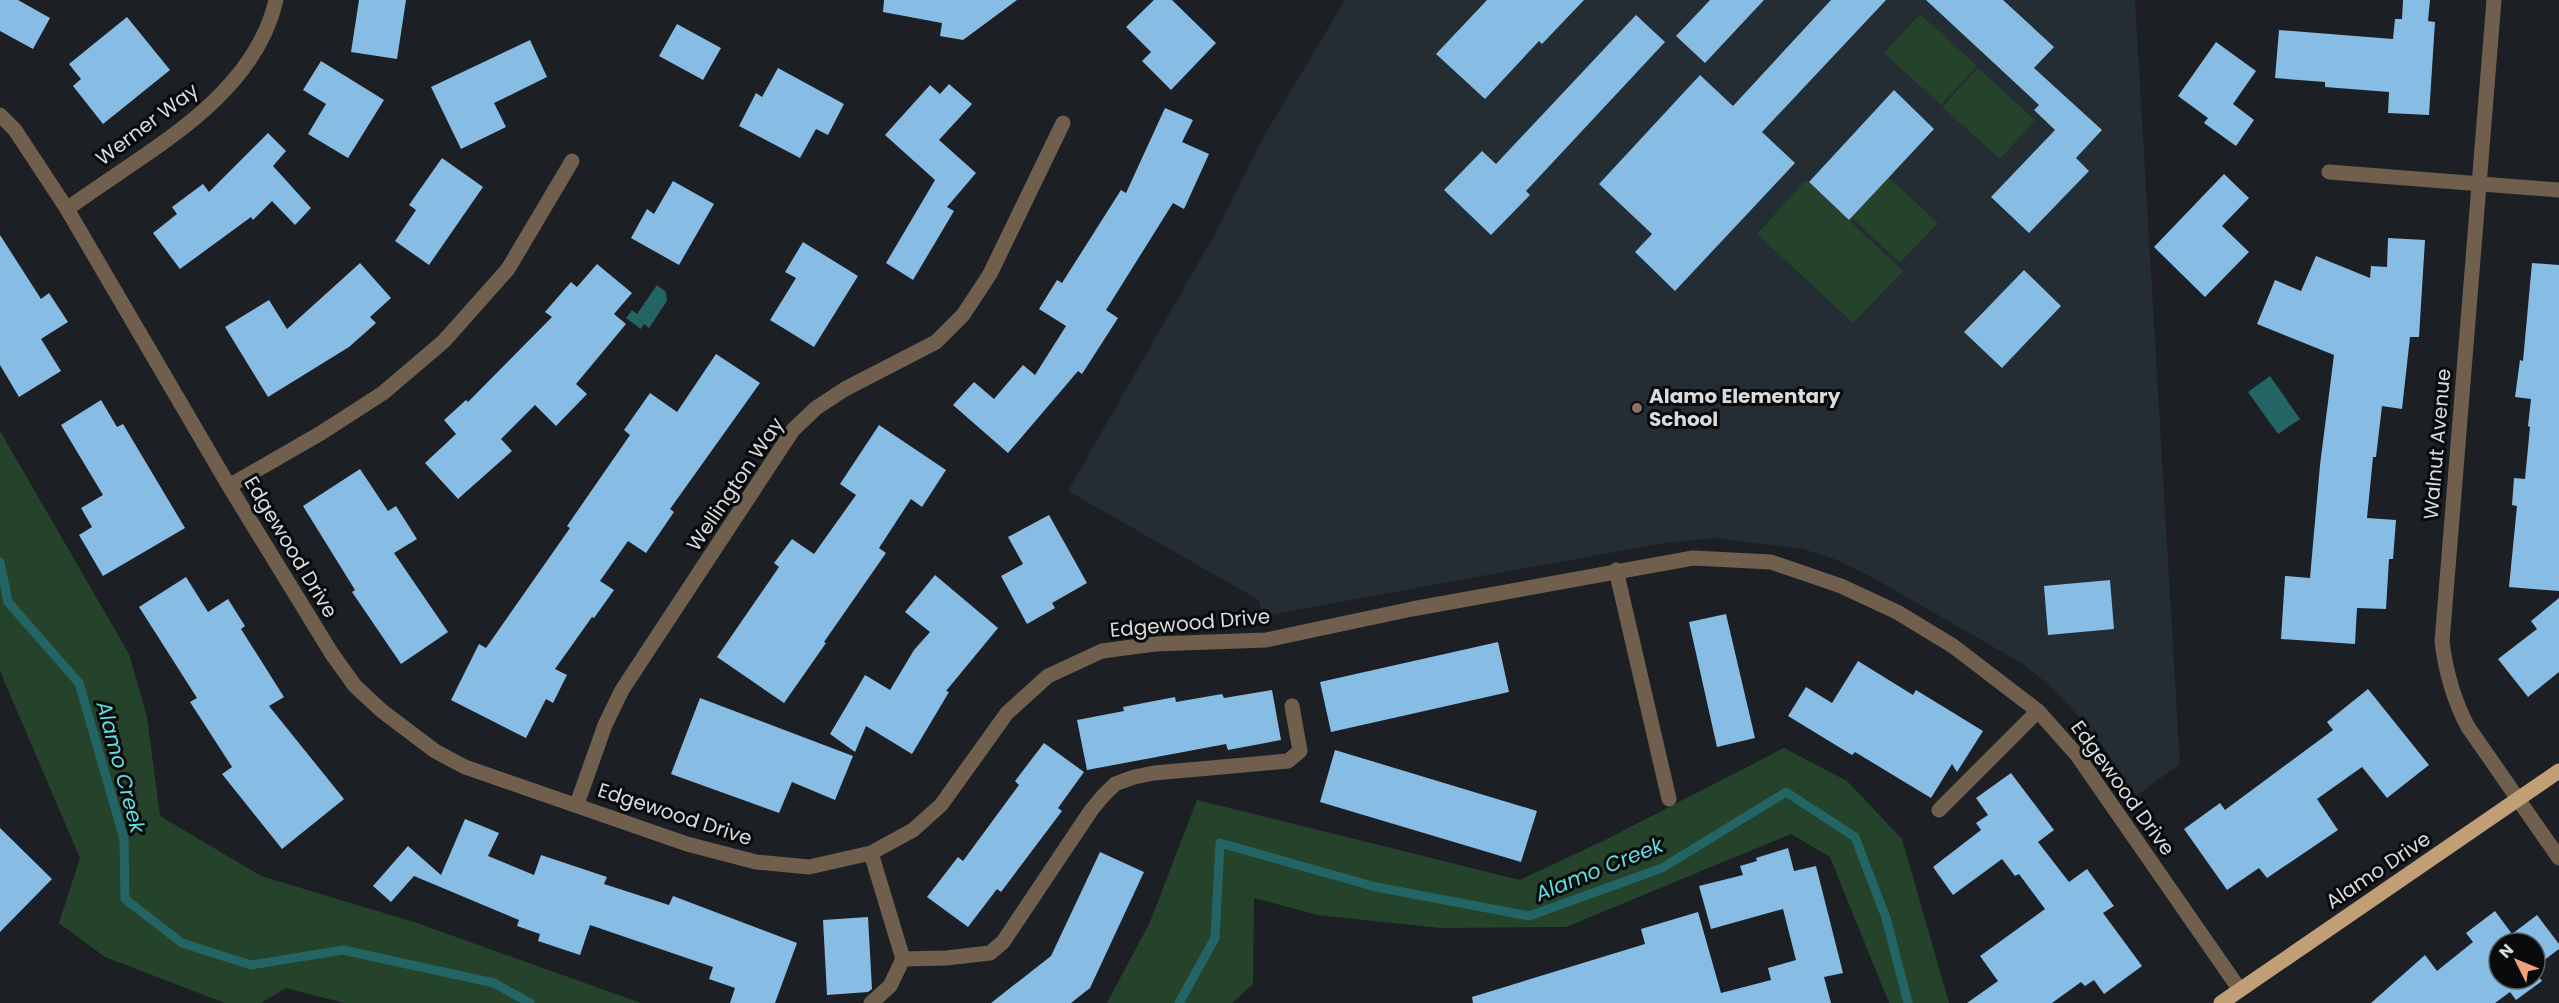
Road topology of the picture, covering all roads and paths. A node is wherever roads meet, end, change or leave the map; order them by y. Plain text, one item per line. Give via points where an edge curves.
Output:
1 (276, 0) edge
2 (2494, 0) edge
3 (0, 116) edge
4 (1063, 123) dead end
5 (572, 161) dead end
6 (2329, 172) dead end
7 (2479, 184) junction
8 (2559, 190) edge
9 (67, 209) junction
10 (229, 486) junction
11 (1616, 570) junction
12 (1292, 706) dead end
13 (2038, 711) junction
14 (2559, 771) edge
15 (1669, 799) dead end
16 (2518, 800) junction
17 (577, 804) junction
18 (1940, 810) dead end
19 (871, 853) junction
20 (2559, 858) edge
21 (903, 959) junction
22 (2240, 990) junction
23 (870, 1003) edge
24 (2221, 1003) edge

1 - 9 street, Werner Way via 257,49 239,76 203,112
2 - 7 street, Walnut Avenue
3 - 9 street, Edgewood Drive via 15,130
4 - 17 street, Wellington Way via 990,274 963,315 936,342 845,389 816,408 794,430 622,690
5 - 10 street via 508,269 444,341 383,393 321,434
6 - 7 street
7 - 8 street
7 - 16 street, Walnut Avenue via 2442,642 2445,670 2456,705
9 - 10 street, Edgewood Drive
10 - 17 street, Edgewood Drive via 332,654 355,686 382,711 435,751 465,767
11 - 13 street, Edgewood Drive via 1693,558 1772,562 1841,586 1897,612 1953,646
11 - 15 street
11 - 19 street, Edgewood Drive via 1266,640 1155,644 1102,651 1048,676 1007,713 941,804 913,830
12 - 21 street via 1300,742 1295,757 1280,763 1154,772 1115,784 1092,809 1003,942 990,953
13 - 18 street
13 - 22 street, Edgewood Drive via 2077,755
14 - 16 main road, Alamo Drive
16 - 20 street, Walnut Avenue
16 - 22 main road, Alamo Drive
17 - 19 street, Edgewood Drive via 687,844 756,862 809,867
19 - 21 street
21 - 23 street via 890,986
22 - 24 main road, Alamo Drive

